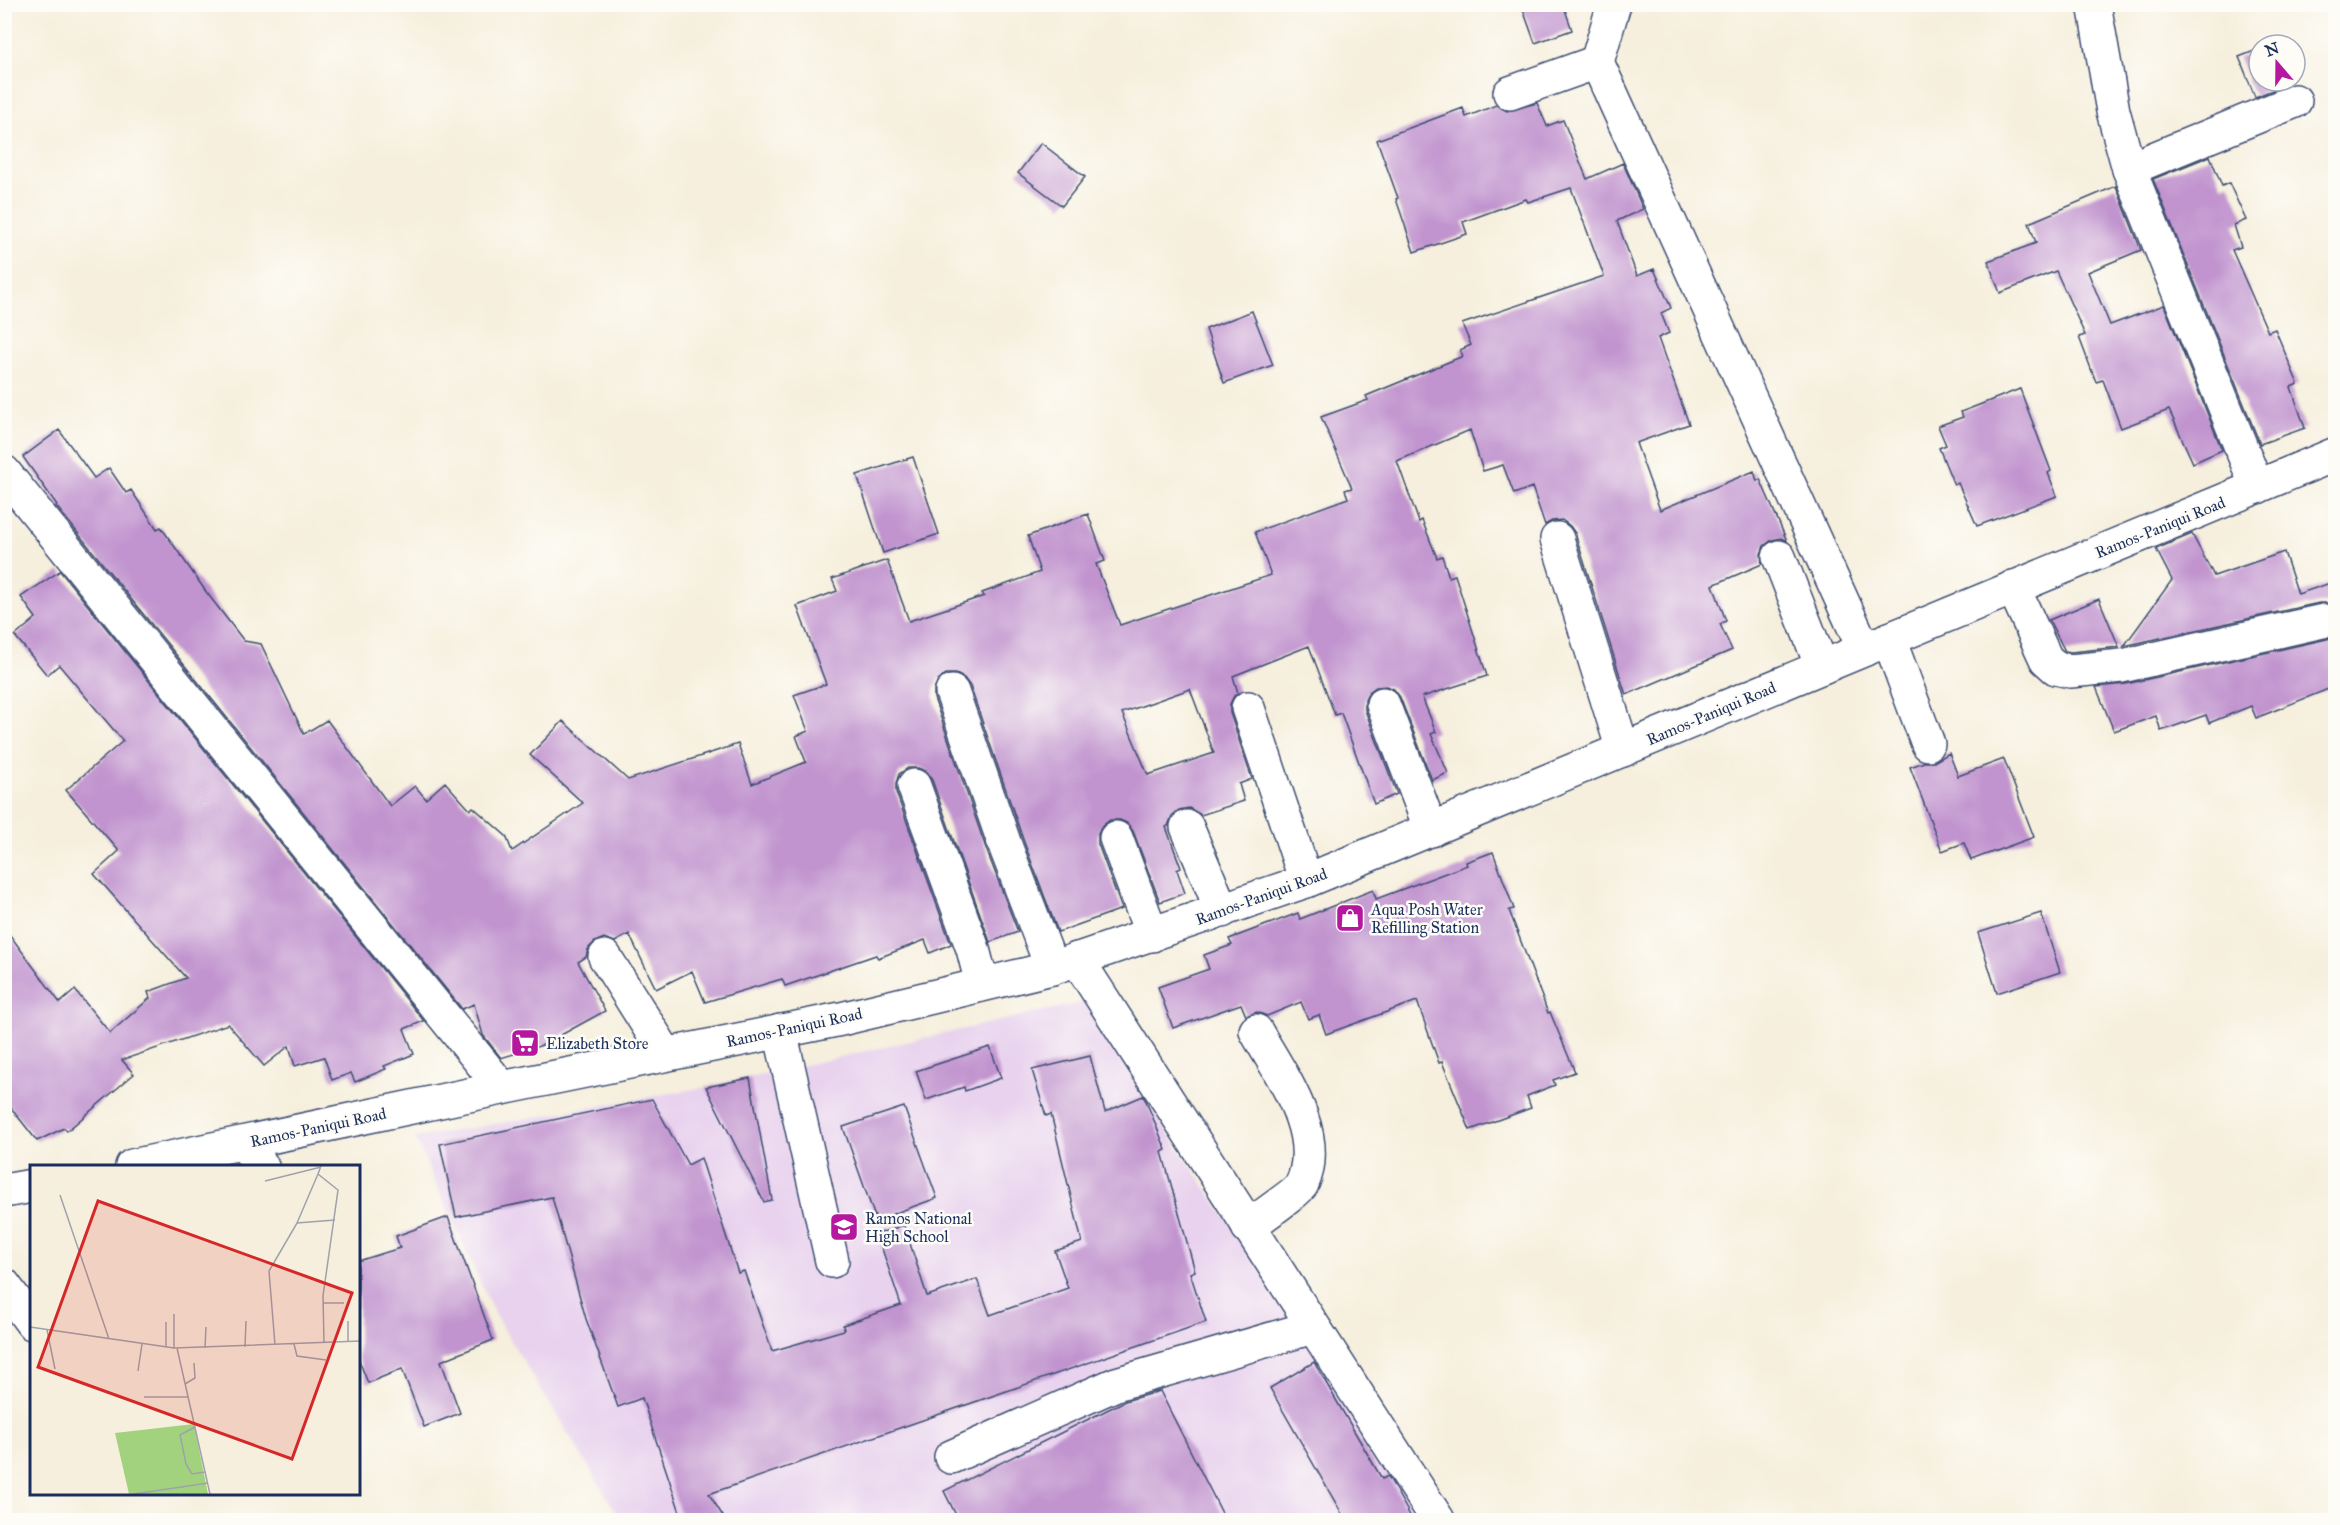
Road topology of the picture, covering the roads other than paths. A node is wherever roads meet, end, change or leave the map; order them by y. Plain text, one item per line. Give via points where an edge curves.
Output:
1 (1614, 4) edge
2 (2094, 4) edge
3 (1597, 62) junction
4 (1510, 93) dead end
5 (2295, 101) dead end
6 (2129, 169) junction
7 (2336, 454) edge
8 (4, 472) edge
9 (2258, 487) junction
10 (1557, 539) dead end
11 (1779, 557) dead end
12 (2013, 587) junction
13 (2323, 621) dead end
14 (1876, 644) junction
15 (1822, 667) junction
16 (952, 692) dead end
17 (1383, 704) dead end
18 (1248, 708) dead end
19 (1928, 744) dead end
20 (1623, 750) junction
21 (914, 786) dead end
22 (1187, 827) dead end
23 (1431, 830) junction
24 (1116, 838) dead end
25 (1306, 881) junction
26 (1222, 911) junction
27 (1152, 935) junction
28 (605, 957) dead end
29 (1065, 963) junction
30 (982, 984) junction
31 (780, 1031) junction
32 (1256, 1031) dead end
33 (666, 1054) junction
34 (502, 1088) junction
35 (252, 1155) edge
36 (152, 1165) edge
37 (30, 1186) edge
38 (4, 1191) edge
39 (1248, 1227) junction
40 (832, 1261) dead end
41 (4, 1285) edge
42 (30, 1320) edge
43 (1312, 1327) junction
44 (951, 1456) dead end
45 (1438, 1521) edge

1 - 3 street
2 - 6 street via 2113,111
3 - 4 street
3 - 14 street
5 - 6 street
6 - 9 street
7 - 9 street, Ramos-Paniqui Road
8 - 34 street
9 - 12 street, Ramos-Paniqui Road
10 - 20 street
11 - 15 street
12 - 13 street via 2046,659 2056,668 2070,671 2122,666
12 - 14 street, Ramos-Paniqui Road
14 - 15 street, Ramos-Paniqui Road
14 - 19 street
15 - 20 street, Ramos-Paniqui Road
16 - 29 street via 1006,848
17 - 23 street
18 - 25 street
20 - 23 street, Ramos-Paniqui Road
21 - 30 street
22 - 26 street
23 - 25 street, Ramos-Paniqui Road
24 - 27 street
25 - 26 street, Ramos-Paniqui Road
26 - 27 street, Ramos-Paniqui Road
27 - 29 street, Ramos-Paniqui Road
28 - 33 street
29 - 30 street, Ramos-Paniqui Road
29 - 39 street
30 - 31 street, Ramos-Paniqui Road
31 - 33 street, Ramos-Paniqui Road
31 - 40 street
32 - 39 street via 1299,1108 1309,1152 1302,1186
33 - 34 street, Ramos-Paniqui Road
34 - 35 street, Ramos-Paniqui Road
35 - 36 street, Ramos-Paniqui Road
37 - 38 street
39 - 43 street
41 - 42 street
43 - 44 street via 1116,1384
43 - 45 street

